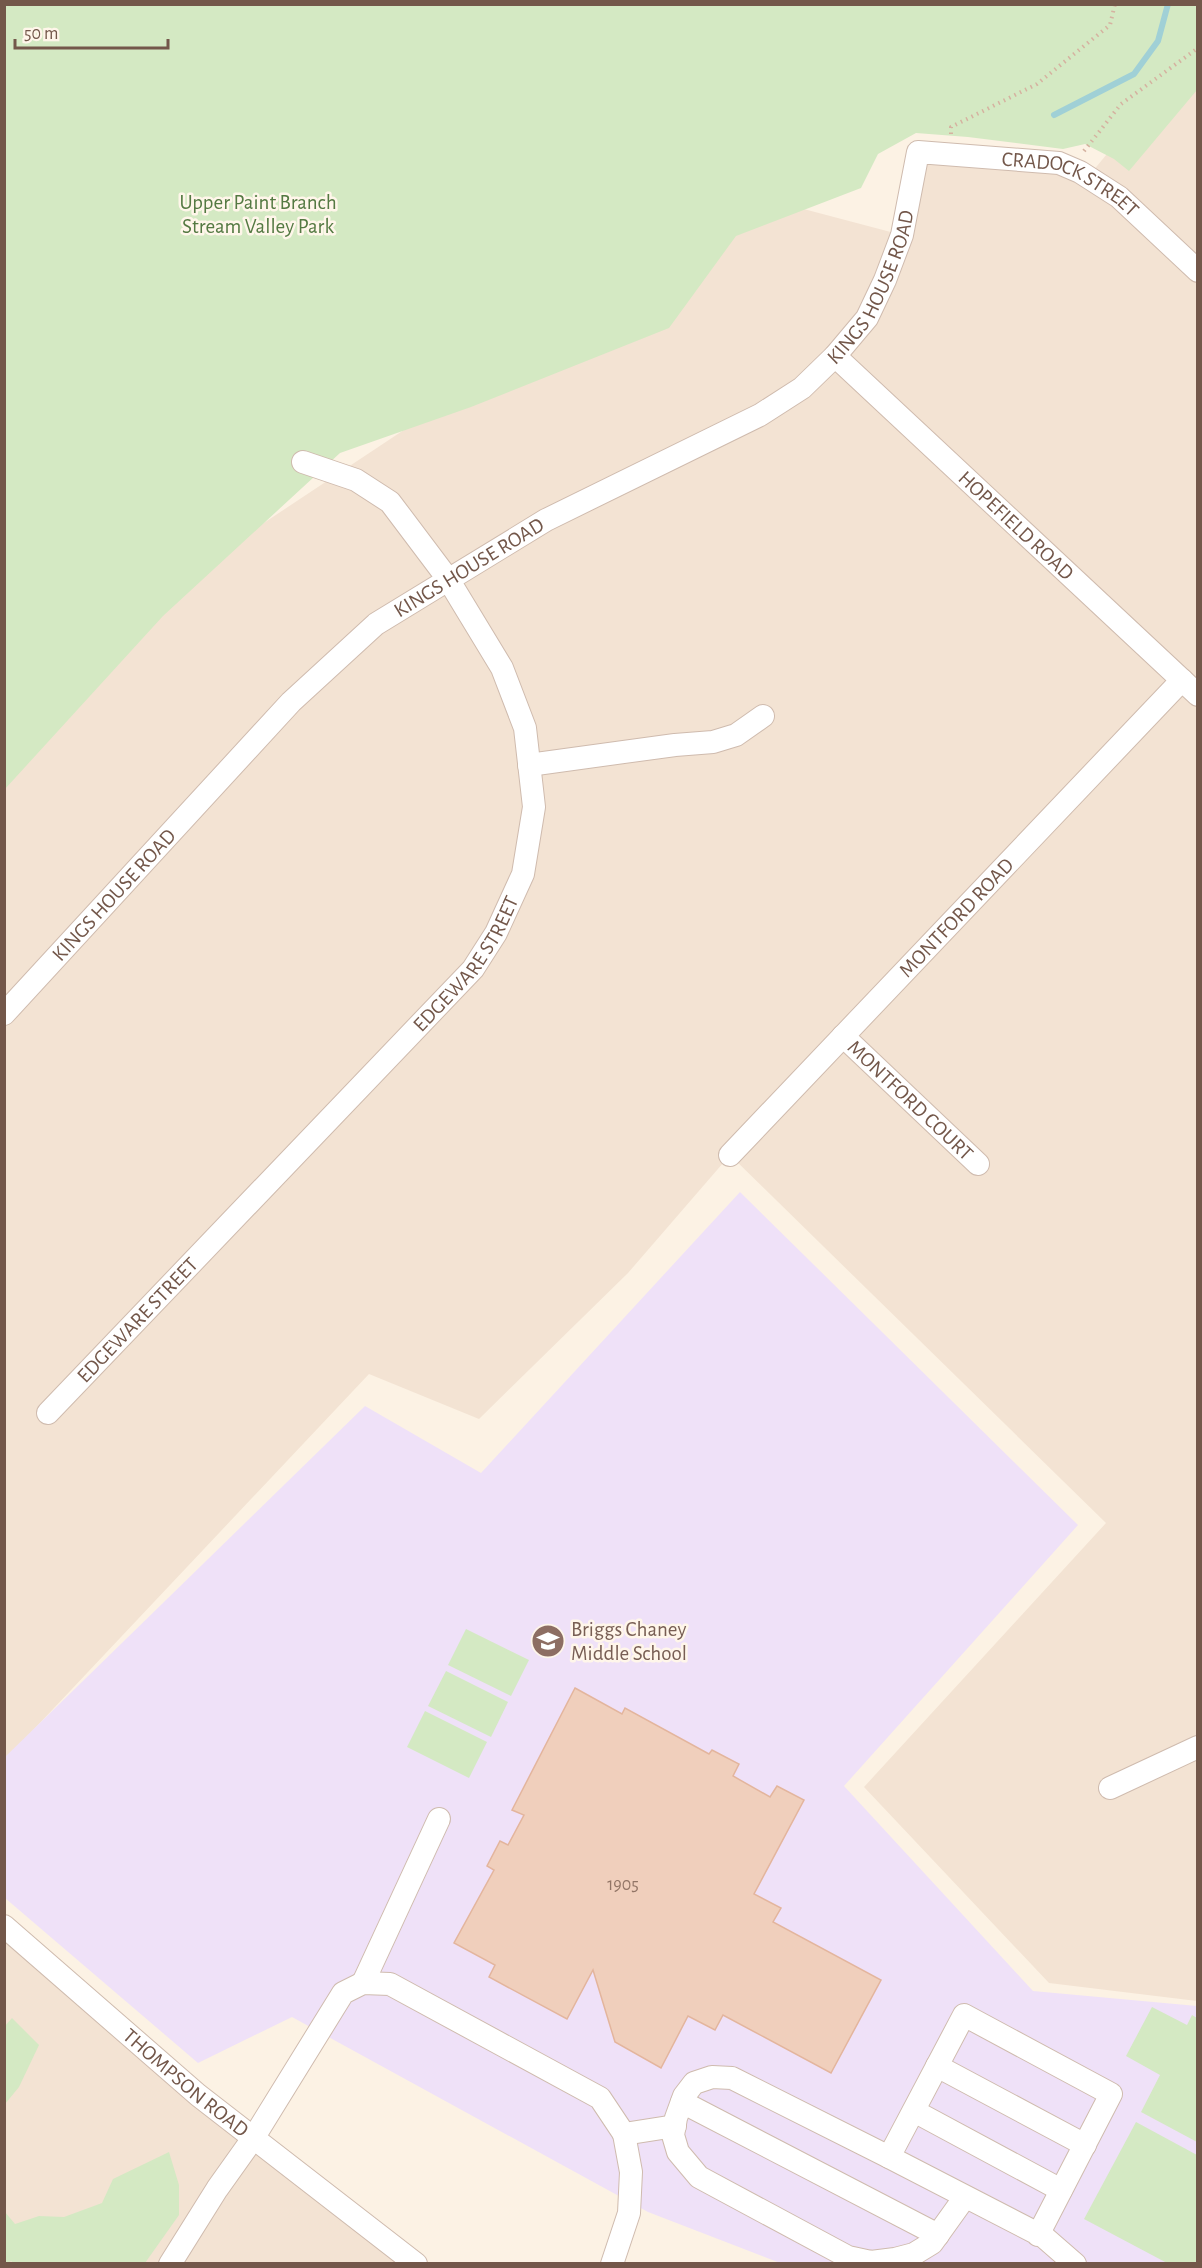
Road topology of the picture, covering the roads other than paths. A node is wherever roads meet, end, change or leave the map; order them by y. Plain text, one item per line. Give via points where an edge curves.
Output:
1 (918, 152) joint
2 (1197, 271) edge
3 (836, 356) junction
4 (303, 462) dead end
5 (448, 579) junction
6 (1190, 687) edge
7 (763, 716) dead end
8 (529, 765) junction
9 (4, 1014) edge
10 (843, 1036) junction
11 (730, 1155) dead end
12 (978, 1164) dead end
13 (48, 1413) dead end
14 (1197, 1747) edge
15 (1110, 1788) dead end
16 (439, 1819) dead end
17 (4, 1926) edge
18 (363, 1983) junction
19 (938, 2066) junction
20 (681, 2103) junction
21 (914, 2111) junction
22 (675, 2126) junction
23 (624, 2134) junction
24 (254, 2137) junction
25 (1085, 2145) junction
26 (889, 2157) junction
27 (1061, 2190) junction
28 (965, 2197) junction
29 (938, 2235) junction
30 (1038, 2235) junction
31 (170, 2264) edge
32 (416, 2264) edge
33 (612, 2264) edge
34 (1075, 2264) edge

1 - 2 street, CRADOCK STREET via 1059,163 1119,197
1 - 3 street, KINGS HOUSE ROAD via 902,235 885,280 867,318
3 - 5 street, KINGS HOUSE ROAD via 802,388 760,415 546,520
3 - 6 street, HOPEFIELD ROAD
4 - 5 street, EDGEWARE STREET via 356,480 390,502
5 - 8 street, EDGEWARE STREET via 502,668 525,728
5 - 9 street, KINGS HOUSE ROAD via 376,624 291,702
6 - 10 street, MONTFORD ROAD
7 - 8 street via 736,735 713,742
8 - 13 street, EDGEWARE STREET via 534,807 523,874 496,933 473,969
10 - 11 street, MONTFORD ROAD
10 - 12 street, MONTFORD COURT
14 - 15 street
16 - 18 street
17 - 24 street, THOMPSON ROAD via 160,2064
18 - 23 street via 390,1984 600,2098
18 - 24 street via 343,1993
19 - 21 street
19 - 25 street
19 - 25 street via 964,2015 1112,2094
20 - 22 street
20 - 26 street via 694,2083 712,2077 732,2078
20 - 29 street
21 - 26 street
21 - 27 street
22 - 23 street
22 - 29 street via 673,2135 678,2152 699,2177 848,2257 871,2262 895,2259 914,2254
23 - 33 street via 631,2172 629,2213
24 - 31 street, THOMPSON ROAD
24 - 32 street
25 - 27 street
26 - 28 street
27 - 30 street
28 - 29 street
28 - 30 street
30 - 34 street

